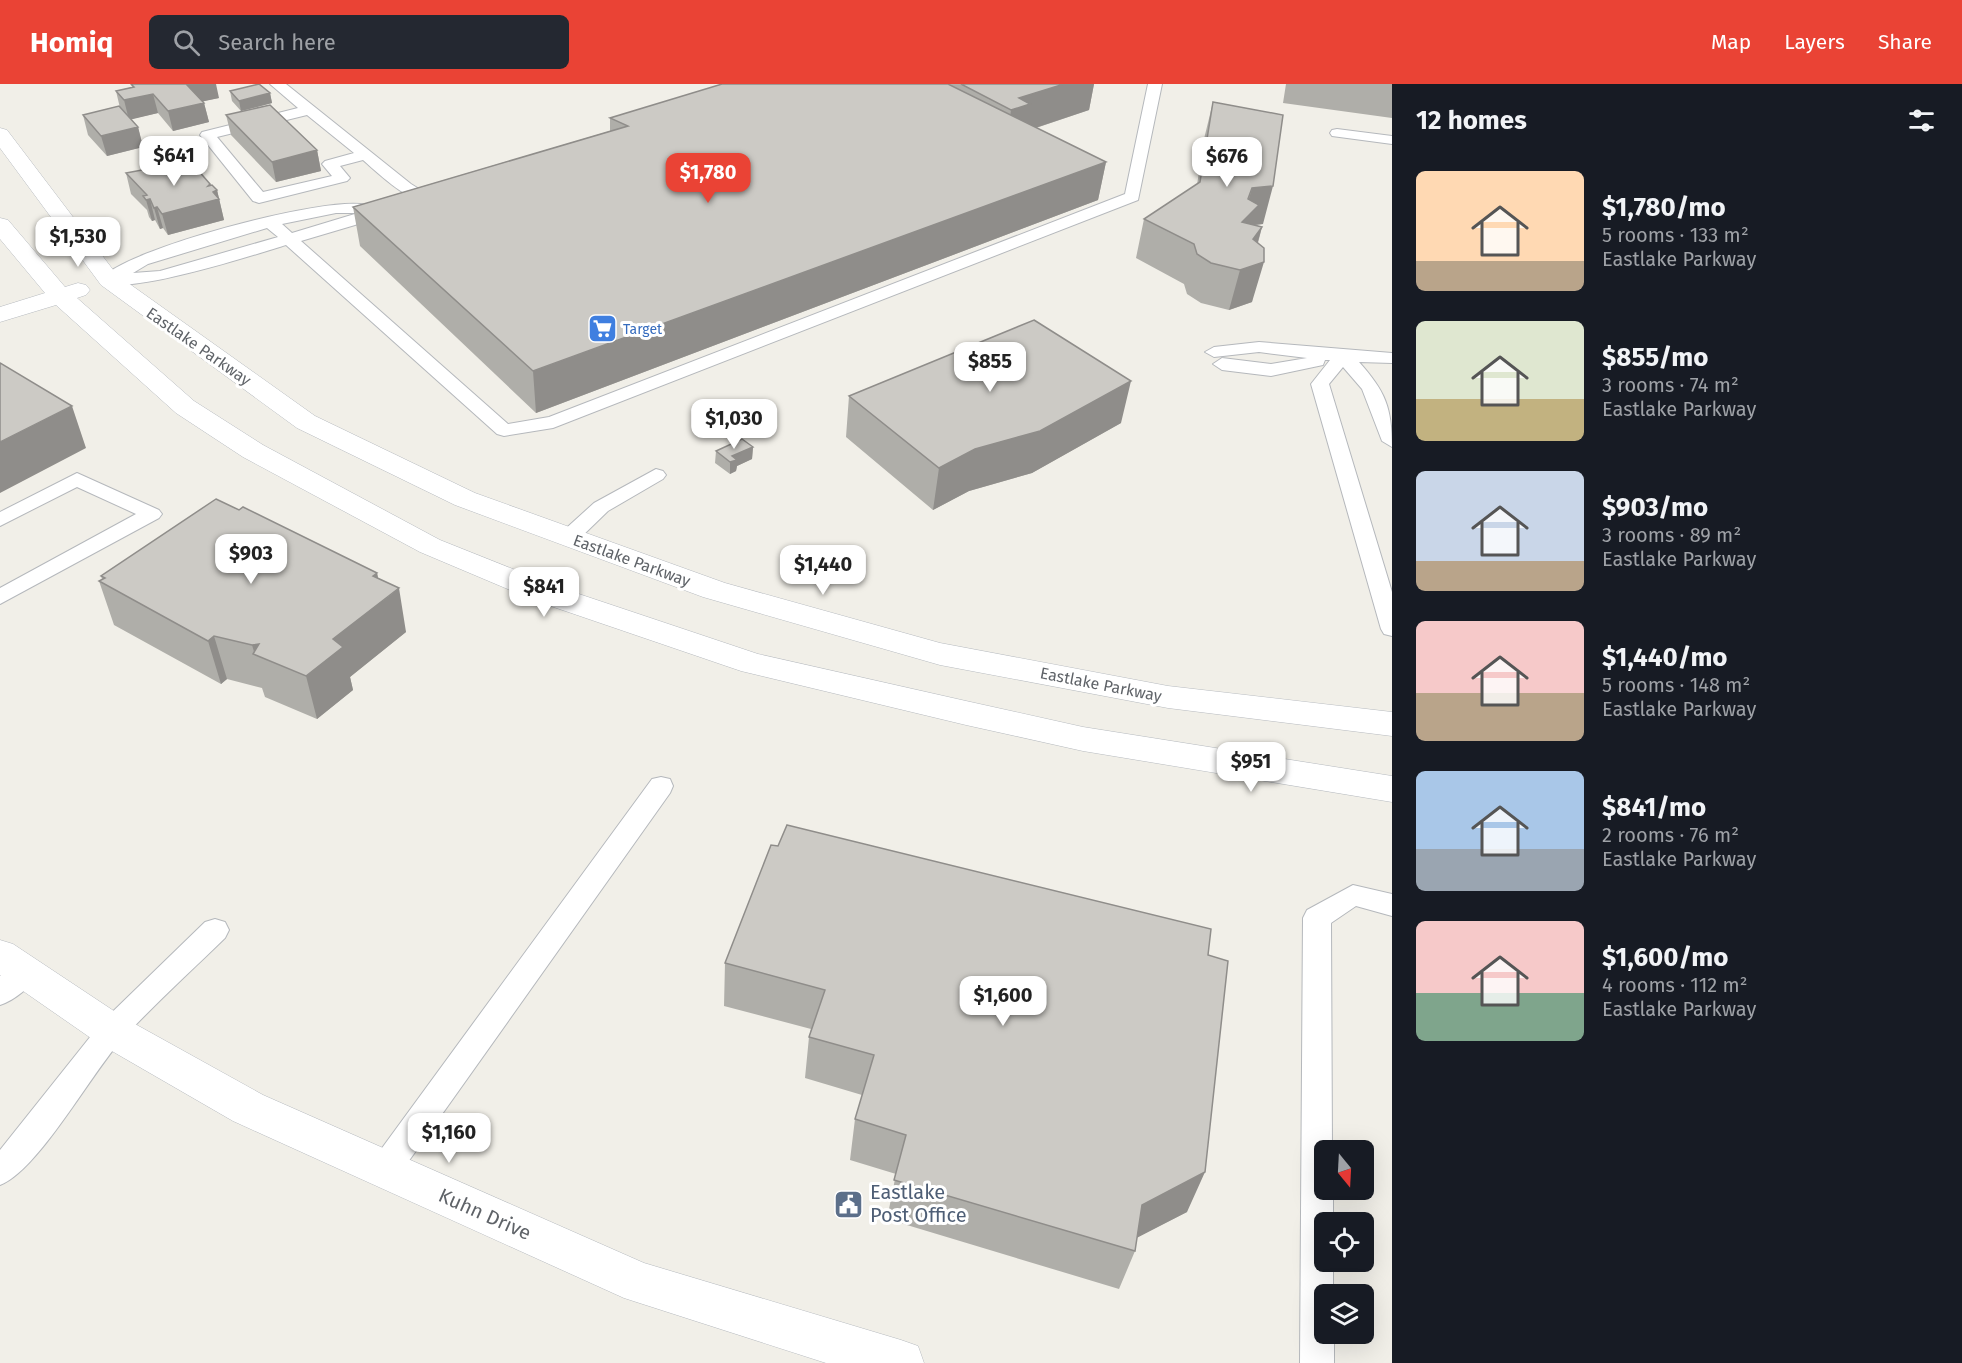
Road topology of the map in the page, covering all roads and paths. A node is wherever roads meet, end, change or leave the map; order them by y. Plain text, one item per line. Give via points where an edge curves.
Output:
1 (277, 84) edge
2 (1155, 84) edge
3 (309, 110) junction
4 (1337, 133) dead end
5 (0, 134) edge
6 (1392, 140) edge
7 (366, 155) junction
8 (396, 205) junction
9 (270, 222) junction
10 (0, 225) edge
11 (285, 238) junction
12 (109, 280) junction
13 (60, 296) junction
14 (0, 315) edge
15 (1343, 356) junction
16 (1218, 358) dead end
17 (1392, 358) edge
18 (1392, 441) edge
19 (656, 475) dead end
20 (0, 520) edge
21 (569, 537) junction
22 (0, 597) edge
23 (1392, 629) edge
24 (1392, 724) edge
25 (661, 786) dead end
26 (1392, 789) edge
27 (1392, 905) edge
28 (215, 930) dead end
29 (8, 973) edge
30 (111, 1031) junction
31 (385, 1169) junction
32 (0, 1171) edge
33 (901, 1363) edge
34 (1317, 1363) edge

1 - 3 lane
2 - 11 lane via 1132,197 553,422 504,430
3 - 7 lane
3 - 7 lane via 207,135 259,198 342,178 330,164
4 - 6 lane
5 - 12 main road, Eastlake Parkway
7 - 8 lane via 405,187 430,195
8 - 9 lane via 336,208
8 - 11 lane
9 - 11 lane
9 - 12 lane via 142,260
10 - 13 main road
11 - 12 lane via 161,276
12 - 13 main road
12 - 21 main road, Eastlake Parkway via 306,422 465,499
13 - 14 main road
13 - 26 main road via 185,407 253,451 430,546 547,594 752,663 954,710 1083,739
15 - 16 lane via 1271,370
15 - 17 lane
15 - 18 lane via 1371,387
15 - 23 lane via 1320,384
19 - 21 lane via 601,507
20 - 22 lane via 77,479 152,514
21 - 24 main road, Eastlake Parkway via 714,590 940,654 1168,697
25 - 31 lane
27 - 34 lane via 1353,895 1317,918
28 - 30 lane
29 - 30 main road, Kuhn Drive
30 - 31 main road, Kuhn Drive via 248,1108
30 - 32 lane via 26,1145
31 - 33 main road, Kuhn Drive via 640,1283

